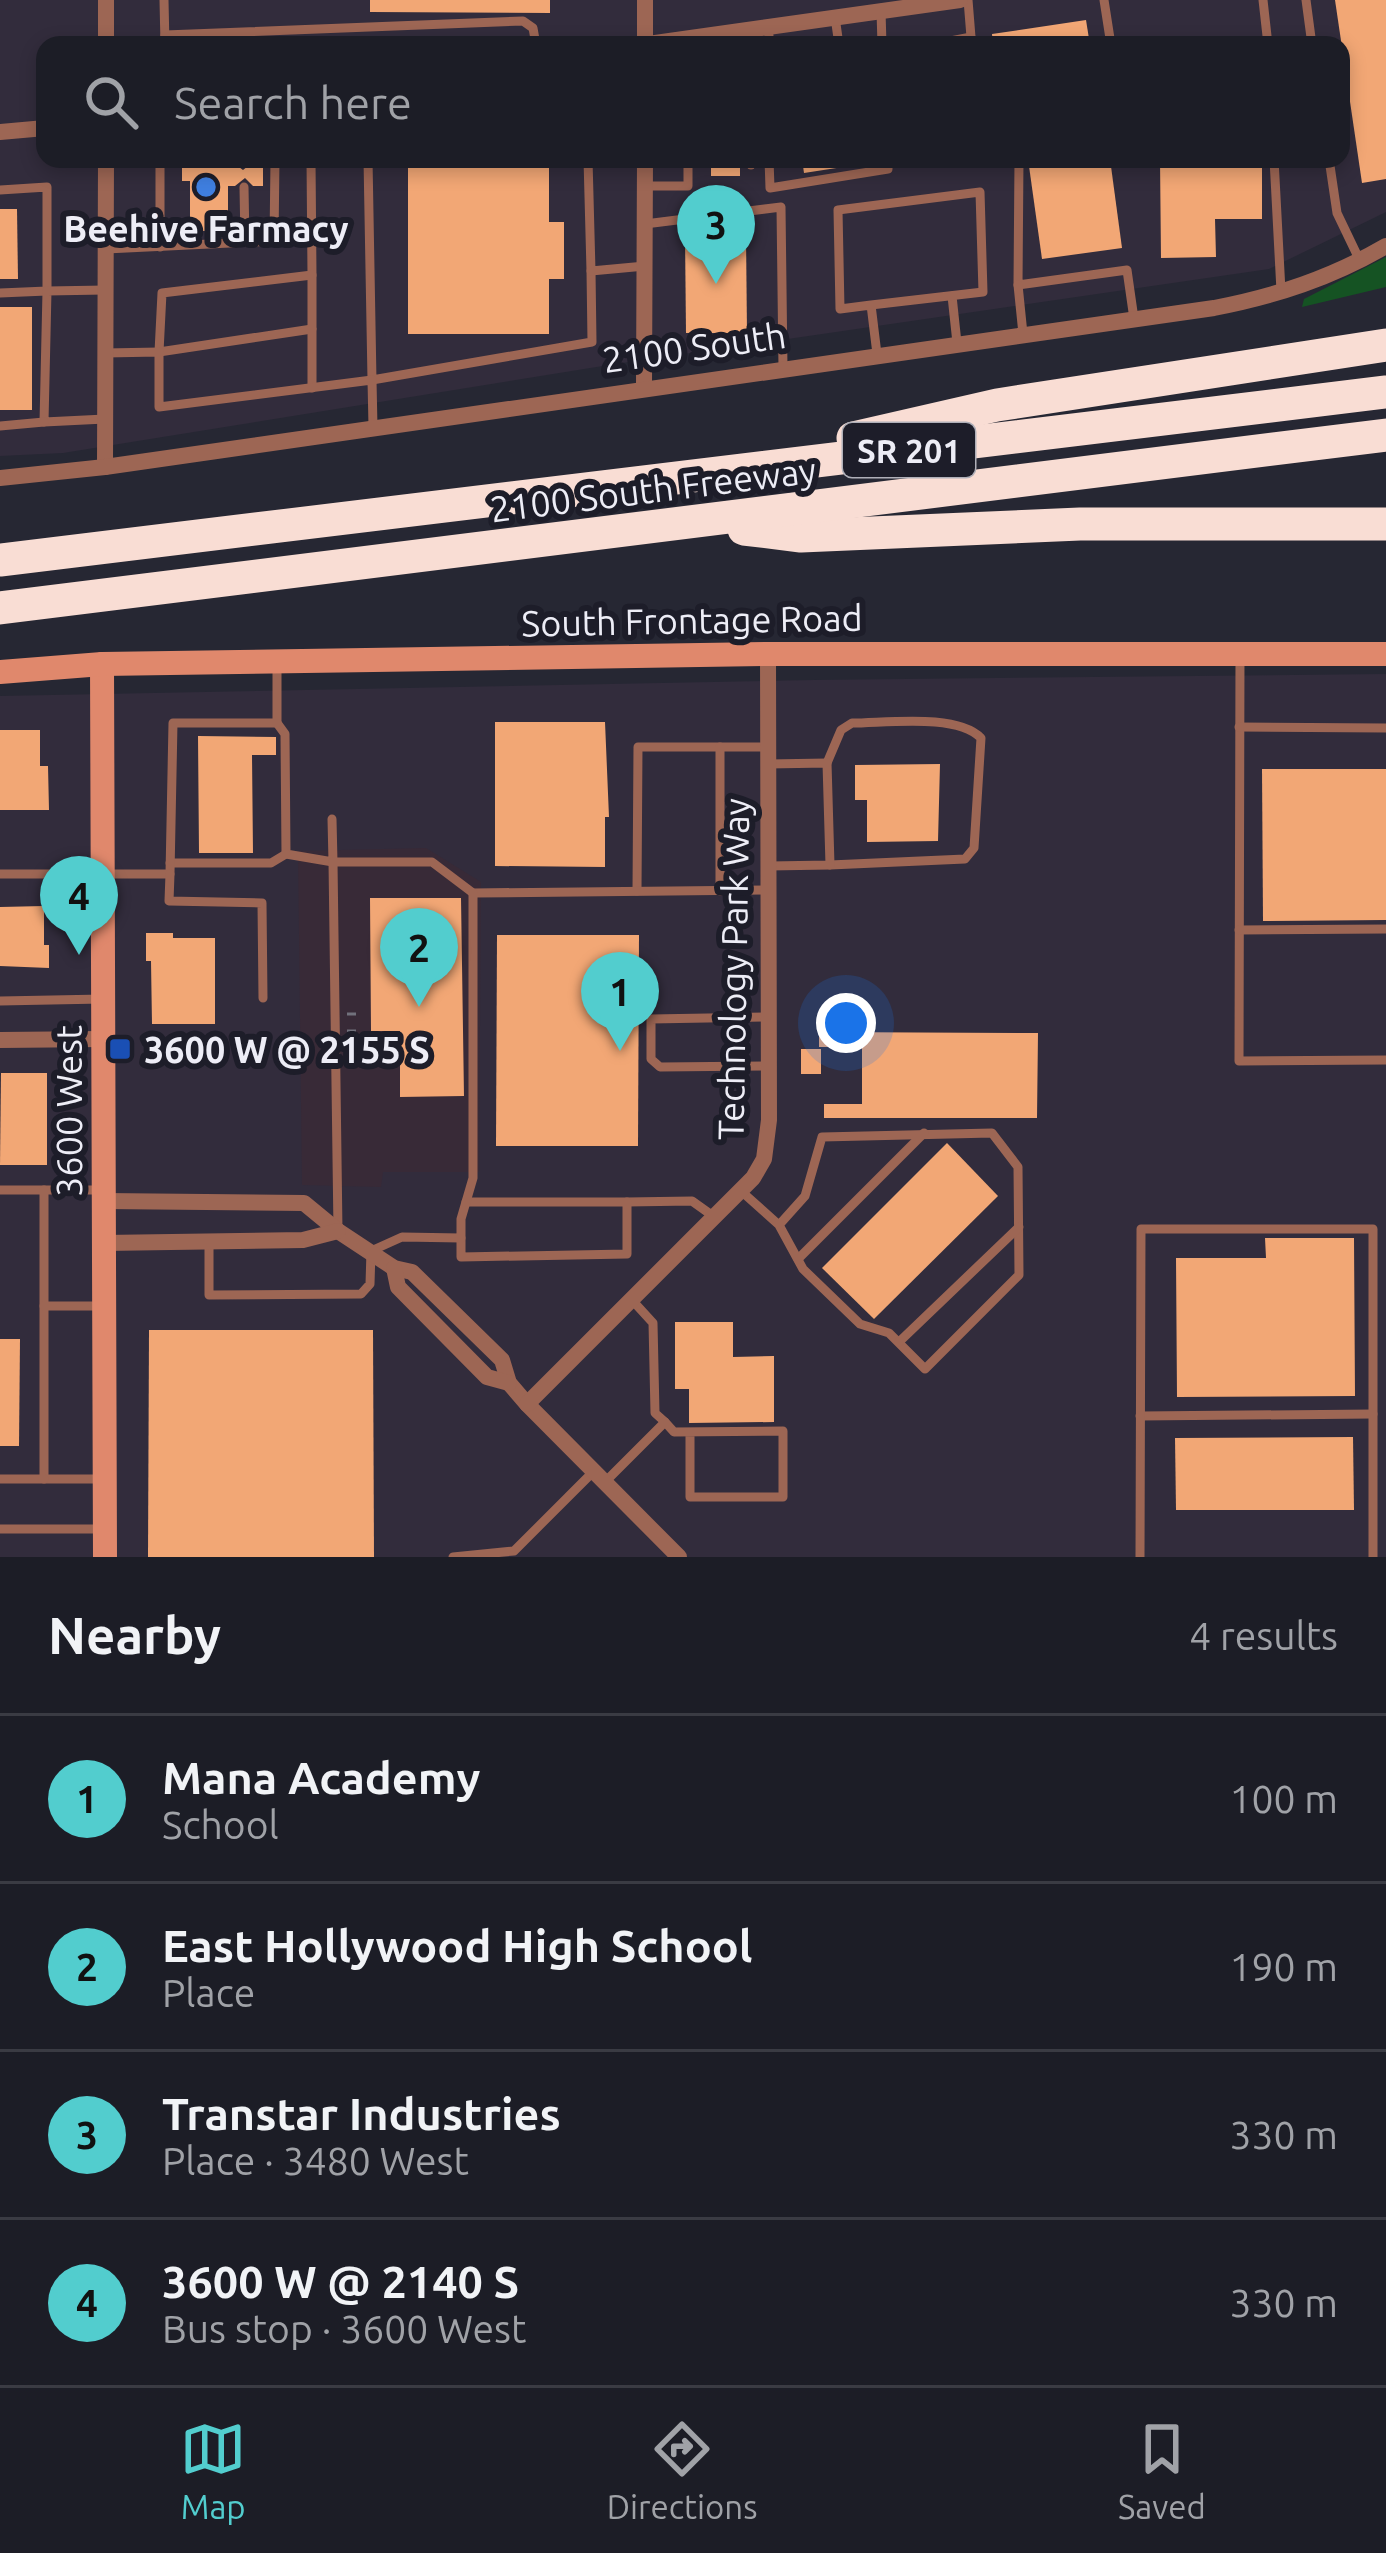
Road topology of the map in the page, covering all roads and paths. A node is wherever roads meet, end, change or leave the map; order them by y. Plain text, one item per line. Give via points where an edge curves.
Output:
1 (106, 0) edge
2 (164, 0) edge
3 (646, 0) edge
4 (964, 0) edge
5 (1104, 0) edge
6 (1263, 0) edge
7 (1306, 0) edge
8 (870, 8) edge
9 (835, 16) junction
10 (317, 30) junction
11 (106, 36) edge
12 (165, 36) edge
13 (226, 36) edge
14 (317, 36) edge
15 (534, 36) edge
16 (644, 36) edge
17 (769, 36) edge
18 (838, 36) edge
19 (971, 36) edge
20 (1110, 36) edge
21 (1267, 36) edge
22 (1311, 36) edge
23 (36, 129) edge
24 (0, 132) edge
25 (106, 168) edge
26 (160, 168) edge
27 (275, 168) edge
28 (311, 168) edge
29 (368, 168) edge
30 (588, 168) edge
31 (645, 168) edge
32 (688, 168) edge
33 (769, 168) edge
34 (888, 168) edge
35 (1018, 168) edge
36 (1275, 168) edge
37 (1330, 168) edge
38 (645, 186) junction
39 (244, 187) dead end
40 (0, 190) edge
41 (645, 224) junction
42 (245, 242) junction
43 (1386, 246) edge
44 (160, 247) junction
45 (106, 249) junction
46 (1360, 261) junction
47 (645, 266) junction
48 (591, 271) junction
49 (312, 275) junction
50 (1018, 285) junction
51 (105, 290) junction
52 (47, 291) junction
53 (0, 293) edge
54 (1282, 294) junction
55 (952, 296) junction
56 (871, 305) junction
57 (1135, 319) junction
58 (312, 329) junction
59 (1022, 334) junction
60 (957, 343) junction
61 (1386, 345) edge
62 (159, 352) junction
63 (105, 353) junction
64 (877, 355) junction
65 (783, 368) junction
66 (372, 380) junction
67 (644, 387) junction
68 (312, 388) junction
69 (1386, 392) edge
70 (105, 419) junction
71 (44, 422) junction
72 (0, 426) edge
73 (374, 427) junction
74 (1386, 435) edge
75 (105, 467) junction
76 (0, 478) edge
77 (431, 510) junction
78 (695, 523) junction
79 (1386, 524) edge
80 (0, 560) edge
81 (0, 608) edge
82 (768, 654) junction
83 (1240, 654) junction
84 (1386, 654) edge
85 (277, 662) junction
86 (103, 664) junction
87 (0, 672) edge
88 (277, 723) junction
89 (1239, 727) junction
90 (1386, 728) edge
91 (720, 748) junction
92 (768, 755) junction
93 (827, 764) junction
94 (332, 819) dead end
95 (286, 854) junction
96 (333, 862) junction
97 (769, 866) junction
98 (830, 866) junction
99 (170, 868) junction
100 (0, 874) edge
101 (103, 874) junction
102 (720, 890) junction
103 (769, 890) junction
104 (638, 891) junction
105 (473, 892) junction
106 (1386, 929) edge
107 (1239, 930) junction
108 (263, 998) dead end
109 (103, 999) junction
110 (0, 1001) edge
111 (335, 1013) junction
112 (363, 1014) dead end
113 (769, 1017) junction
114 (335, 1031) junction
115 (364, 1031) dead end
116 (104, 1039) junction
117 (0, 1040) edge
118 (364, 1048) dead end
119 (400, 1048) dead end
120 (1386, 1060) edge
121 (769, 1066) junction
122 (924, 1133) junction
123 (0, 1190) edge
124 (44, 1190) junction
125 (741, 1191) junction
126 (104, 1196) junction
127 (466, 1202) junction
128 (627, 1202) junction
129 (716, 1218) junction
130 (779, 1225) junction
131 (1019, 1227) junction
132 (338, 1231) junction
133 (461, 1238) junction
134 (209, 1241) junction
135 (104, 1243) junction
136 (371, 1251) junction
137 (798, 1259) junction
138 (632, 1300) junction
139 (44, 1306) junction
140 (104, 1306) junction
141 (899, 1342) junction
142 (527, 1404) junction
143 (1373, 1414) junction
144 (1140, 1416) junction
145 (665, 1423) junction
146 (690, 1432) junction
147 (599, 1476) junction
148 (0, 1479) edge
149 (44, 1479) junction
150 (105, 1479) junction
151 (0, 1529) edge
152 (105, 1529) junction
153 (507, 1554) edge
154 (105, 1557) edge
155 (453, 1557) edge
156 (680, 1557) edge
157 (1140, 1557) edge
158 (1373, 1557) edge

1 - 11 street
2 - 12 lane
3 - 16 street
4 - 8 street
4 - 19 lane
5 - 20 lane
6 - 21 lane
7 - 22 lane
8 - 9 street
9 - 17 street
9 - 18 lane
10 - 13 lane
10 - 14 lane
10 - 15 lane via 523,21
23 - 24 street
25 - 45 street
26 - 44 lane
27 - 42 lane via 274,241
28 - 49 lane
29 - 66 lane
30 - 48 lane
31 - 38 street
32 - 38 lane via 688,185
33 - 34 lane via 770,188
35 - 50 lane
36 - 54 lane
37 - 46 lane via 1337,213
38 - 41 street
39 - 42 lane
40 - 52 lane via 46,187
41 - 47 street
41 - 65 lane via 781,207
42 - 44 lane
43 - 46 street, 2100 South
44 - 45 lane
45 - 51 street
46 - 54 street, 2100 South
47 - 48 lane
47 - 67 street
48 - 66 lane via 592,342
49 - 58 lane
49 - 62 lane via 162,293
50 - 57 lane via 1127,270
50 - 59 lane
51 - 52 lane
51 - 63 street
52 - 53 lane
52 - 71 lane
54 - 57 street, 2100 South
55 - 56 lane
55 - 56 lane via 983,292 980,192 838,210 840,309
55 - 60 lane
56 - 64 lane
57 - 59 street, 2100 South
58 - 62 lane
58 - 68 lane
59 - 60 street, 2100 South
60 - 64 street, 2100 South
61 - 77 highway via 998,405 770,458
62 - 63 lane
62 - 68 lane via 159,407
63 - 70 street
64 - 65 street, 2100 South
65 - 67 street, 2100 South
66 - 68 lane
66 - 73 lane
67 - 73 street, 2100 South
69 - 77 highway, 2100 South Freeway / SR 201
70 - 71 lane
70 - 75 street
71 - 72 lane
73 - 75 street, 2100 South
74 - 78 highway, 2100 South Freeway / SR 201
75 - 76 street, 2100 South
77 - 80 highway, 2100 South Freeway / SR 201
78 - 79 highway via 801,536 1080,524
78 - 81 highway, 2100 South Freeway / SR 201
82 - 83 street, South Frontage Road
82 - 85 street, South Frontage Road
82 - 92 street, Technology Park Way
83 - 84 street, South Frontage Road
83 - 89 lane
85 - 86 street, South Frontage Road
85 - 88 lane
86 - 87 street, South Frontage Road
86 - 101 street, 3600 West
88 - 95 lane via 285,734
88 - 99 lane via 173,723
89 - 90 lane
89 - 107 lane
91 - 92 lane
91 - 102 lane
91 - 104 lane via 638,748
92 - 93 lane
92 - 97 street, Technology Park Way
93 - 98 lane
93 - 98 lane via 833,742 852,723 952,723 981,738 974,848 964,859
94 - 96 lane
95 - 96 lane
95 - 99 lane via 271,863
96 - 105 lane via 431,862
96 - 111 lane
97 - 98 lane
97 - 103 street, Technology Park Way
99 - 101 lane
99 - 108 lane via 169,901 262,903
100 - 101 lane
101 - 109 street, 3600 West
102 - 103 lane
102 - 104 lane
103 - 113 street, Technology Park Way
104 - 105 lane
105 - 127 lane via 473,1178
106 - 107 lane
107 - 120 lane via 1239,1061
109 - 110 lane
109 - 116 street, 3600 West
111 - 112 path
111 - 114 lane
113 - 121 street, Technology Park Way
113 - 121 lane via 651,1019 651,1059 660,1067
114 - 115 path
114 - 132 lane
116 - 117 street
116 - 126 street, 3600 West
118 - 119 path
121 - 125 street, Technology Park Way via 768,1142
122 - 130 lane via 822,1137 805,1196
122 - 131 lane via 992,1133 1018,1167
122 - 137 lane
123 - 124 lane
124 - 126 lane
124 - 139 lane
125 - 129 street, Technology Park Way
125 - 130 lane
126 - 132 street via 304,1202
126 - 135 street, 3600 West
127 - 128 lane
127 - 133 lane
128 - 129 lane via 692,1201
128 - 133 lane via 627,1254 619,1257 461,1257
129 - 138 street, Technology Park Way
130 - 137 lane
131 - 141 lane
131 - 141 lane via 1019,1275 926,1369
132 - 134 street via 303,1240
132 - 136 street
133 - 136 lane via 402,1238
134 - 135 street
134 - 136 lane via 209,1295 361,1294 370,1284
135 - 140 street, 3600 West
136 - 142 street via 487,1377 509,1382
137 - 141 lane via 860,1324
138 - 142 street, Technology Park Way
138 - 145 lane via 653,1323 656,1413
139 - 140 lane
139 - 149 lane
140 - 150 street, 3600 West
142 - 147 street
143 - 144 lane
143 - 144 lane via 1373,1229 1141,1229
143 - 158 lane
144 - 157 lane
145 - 146 lane
145 - 147 lane
146 - 146 lane via 783,1432 783,1497 690,1497
147 - 153 lane
147 - 156 street
148 - 149 lane
149 - 150 lane
150 - 152 street, 3600 West
151 - 152 lane
152 - 154 street, 3600 West
153 - 155 lane

